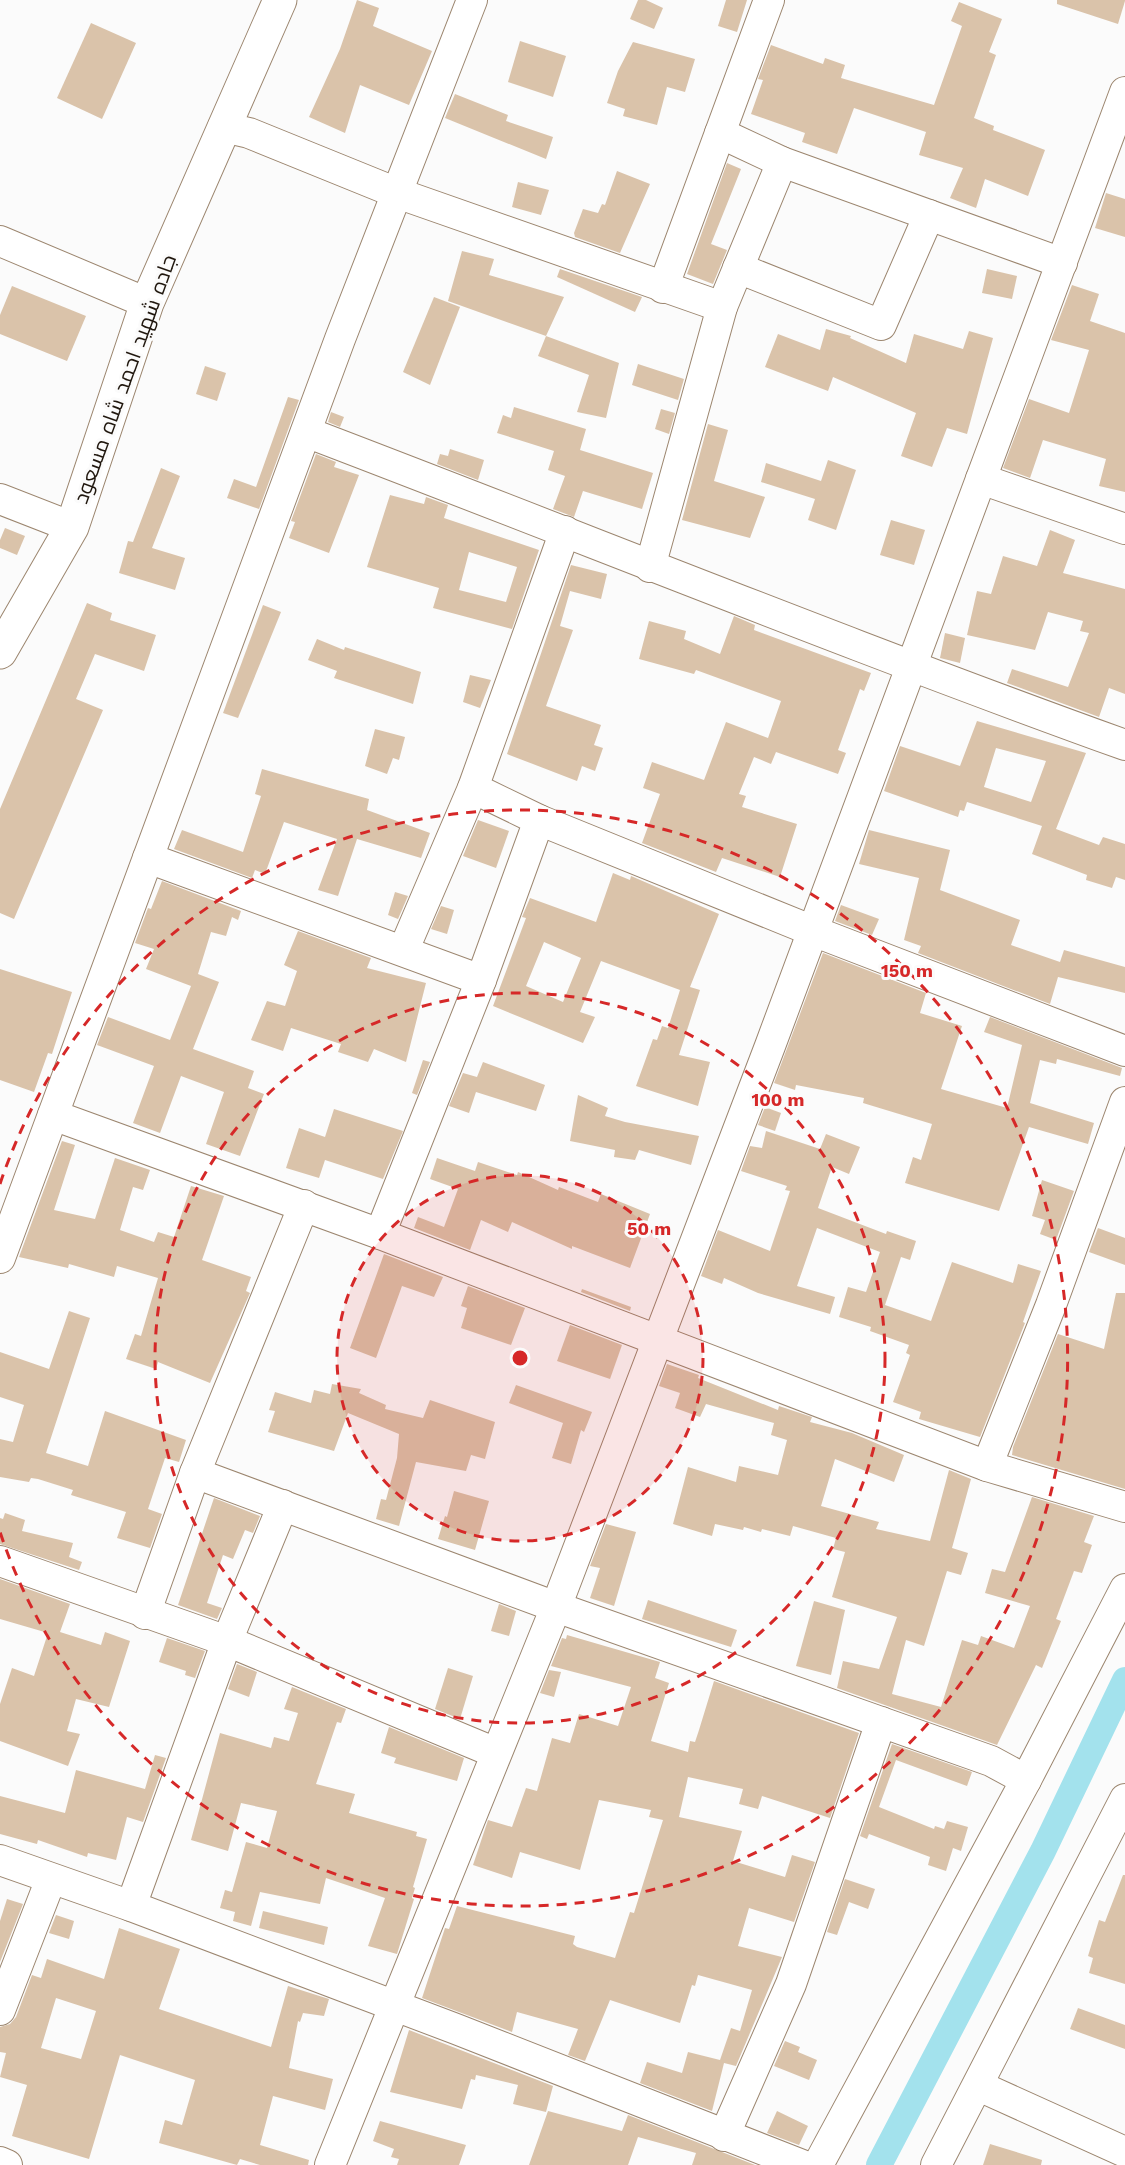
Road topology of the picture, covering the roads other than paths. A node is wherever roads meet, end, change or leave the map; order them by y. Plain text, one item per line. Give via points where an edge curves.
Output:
1 (280, 0) edge
2 (472, 0) edge
3 (769, 0) edge
4 (1125, 92) edge
5 (223, 127) junction
6 (720, 133) junction
7 (1118, 133) edge
8 (782, 162) junction
9 (397, 193) junction
10 (929, 215) junction
11 (0, 241) edge
12 (1062, 263) junction
13 (738, 268) junction
14 (663, 288) junction
15 (147, 303) junction
16 (722, 307) junction
17 (306, 432) junction
18 (981, 479) junction
19 (0, 499) edge
20 (72, 527) junction
21 (1125, 529) edge
22 (565, 531) junction
23 (650, 567) junction
24 (0, 652) edge
25 (911, 668) junction
26 (1125, 745) edge
27 (473, 788) junction
28 (539, 820) junction
29 (148, 858) junction
30 (813, 931) junction
31 (404, 949) junction
32 (481, 980) junction
33 (1125, 1052) edge
34 (1125, 1101) edge
35 (53, 1115) junction
36 (304, 1205) junction
37 (380, 1234) junction
38 (0, 1258) edge
39 (656, 1341) junction
40 (987, 1466) junction
41 (195, 1473) junction
42 (283, 1505) junction
43 (1125, 1507) edge
44 (0, 1561) edge
45 (1125, 1589) edge
46 (556, 1607) junction
47 (145, 1614) junction
48 (227, 1641) junction
49 (881, 1722) junction
50 (496, 1753) junction
51 (1026, 1780) junction
52 (1125, 1799) edge
53 (0, 1860) edge
54 (51, 1879) junction
55 (130, 1906) junction
56 (395, 2007) junction
57 (0, 2010) edge
58 (979, 2086) junction
59 (724, 2136) junction
60 (1125, 2152) edge
61 (0, 2162) edge
62 (7, 2165) edge
63 (330, 2165) edge
64 (801, 2165) edge
65 (818, 2165) edge
66 (936, 2165) edge

1 - 5 main road, جاده شهيد احمد شاه مسعود
2 - 9 street
3 - 6 street
4 - 7 street
5 - 9 street via 249,133
5 - 15 main road, جاده شهيد احمد شاه مسعود
6 - 8 street
6 - 14 street
7 - 12 street
8 - 10 street
8 - 13 street
9 - 14 street
9 - 17 street
10 - 12 street
10 - 13 street via 881,325
11 - 15 street
12 - 18 street
13 - 16 street
14 - 16 street
15 - 20 main road, جاده شهيد احمد شاه مسعود
16 - 23 street
17 - 22 street
17 - 29 street
18 - 21 street
18 - 25 street
19 - 20 street
20 - 24 main road, جاده شهيد احمد شاه مسعود
22 - 23 street
22 - 27 street
23 - 25 street
25 - 26 street
25 - 30 street
27 - 28 street
27 - 31 street
28 - 30 street
28 - 32 street
29 - 31 street
29 - 35 street
30 - 33 street
30 - 39 street
31 - 32 street
32 - 37 street
34 - 40 street
35 - 36 street
35 - 38 street
36 - 37 street
36 - 41 street
37 - 39 street
39 - 40 street
39 - 46 street
40 - 43 street
41 - 42 street
41 - 47 street
42 - 46 street
42 - 48 street
44 - 47 street
45 - 51 street
46 - 49 street
46 - 50 street
47 - 48 street
48 - 50 street
48 - 55 street
49 - 51 street via 991,1761
49 - 59 street via 791,1984
50 - 56 street
51 - 65 street
52 - 58 street
53 - 54 street
54 - 55 street
54 - 57 street
55 - 56 street
56 - 59 street
56 - 63 street
58 - 60 street
58 - 66 street
59 - 64 street
61 - 62 street

